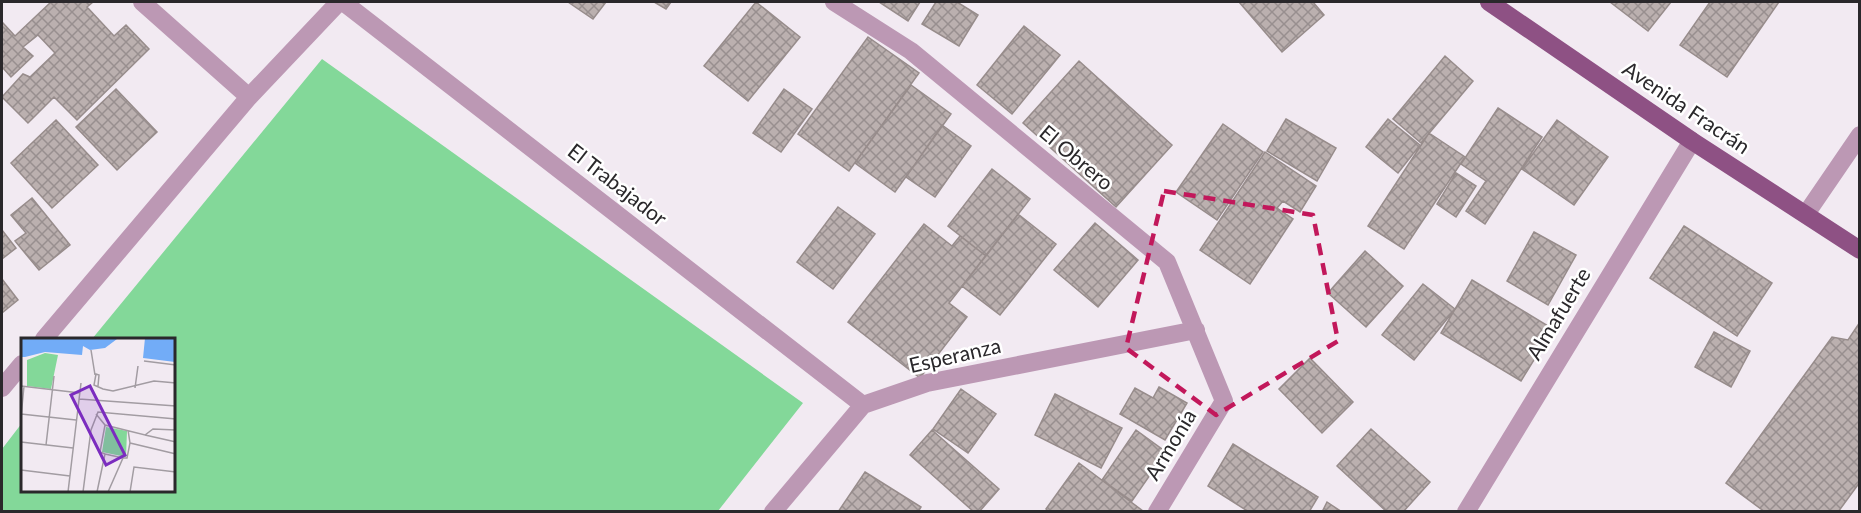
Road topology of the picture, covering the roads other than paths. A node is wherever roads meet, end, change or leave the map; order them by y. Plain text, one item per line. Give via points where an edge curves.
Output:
1 (142, 2) edge
2 (341, 2) edge
3 (834, 2) edge
4 (1489, 2) edge
5 (249, 97) junction
6 (1860, 135) edge
7 (1692, 141) junction
8 (1806, 214) junction
9 (1860, 250) edge
10 (1196, 330) junction
11 (45, 338) edge
12 (21, 365) edge
13 (2, 388) edge
14 (1224, 401) joint
15 (863, 405) junction
16 (773, 512) edge
17 (1157, 512) edge
18 (1466, 512) edge

1 - 5 street
2 - 5 street, El Trabajador
2 - 15 street, El Trabajador
3 - 10 street, El Obrero via 911,51 1167,262
4 - 7 main road, Avenida Fracrán
5 - 11 street, El Trabajador
6 - 8 street
7 - 8 main road, Avenida Fracrán
7 - 18 street, Almafuerte
8 - 9 main road, Avenida Fracrán
10 - 14 street, El Obrero
10 - 15 street, Esperanza via 927,384
12 - 13 street
14 - 17 street, Armonía
15 - 16 street

